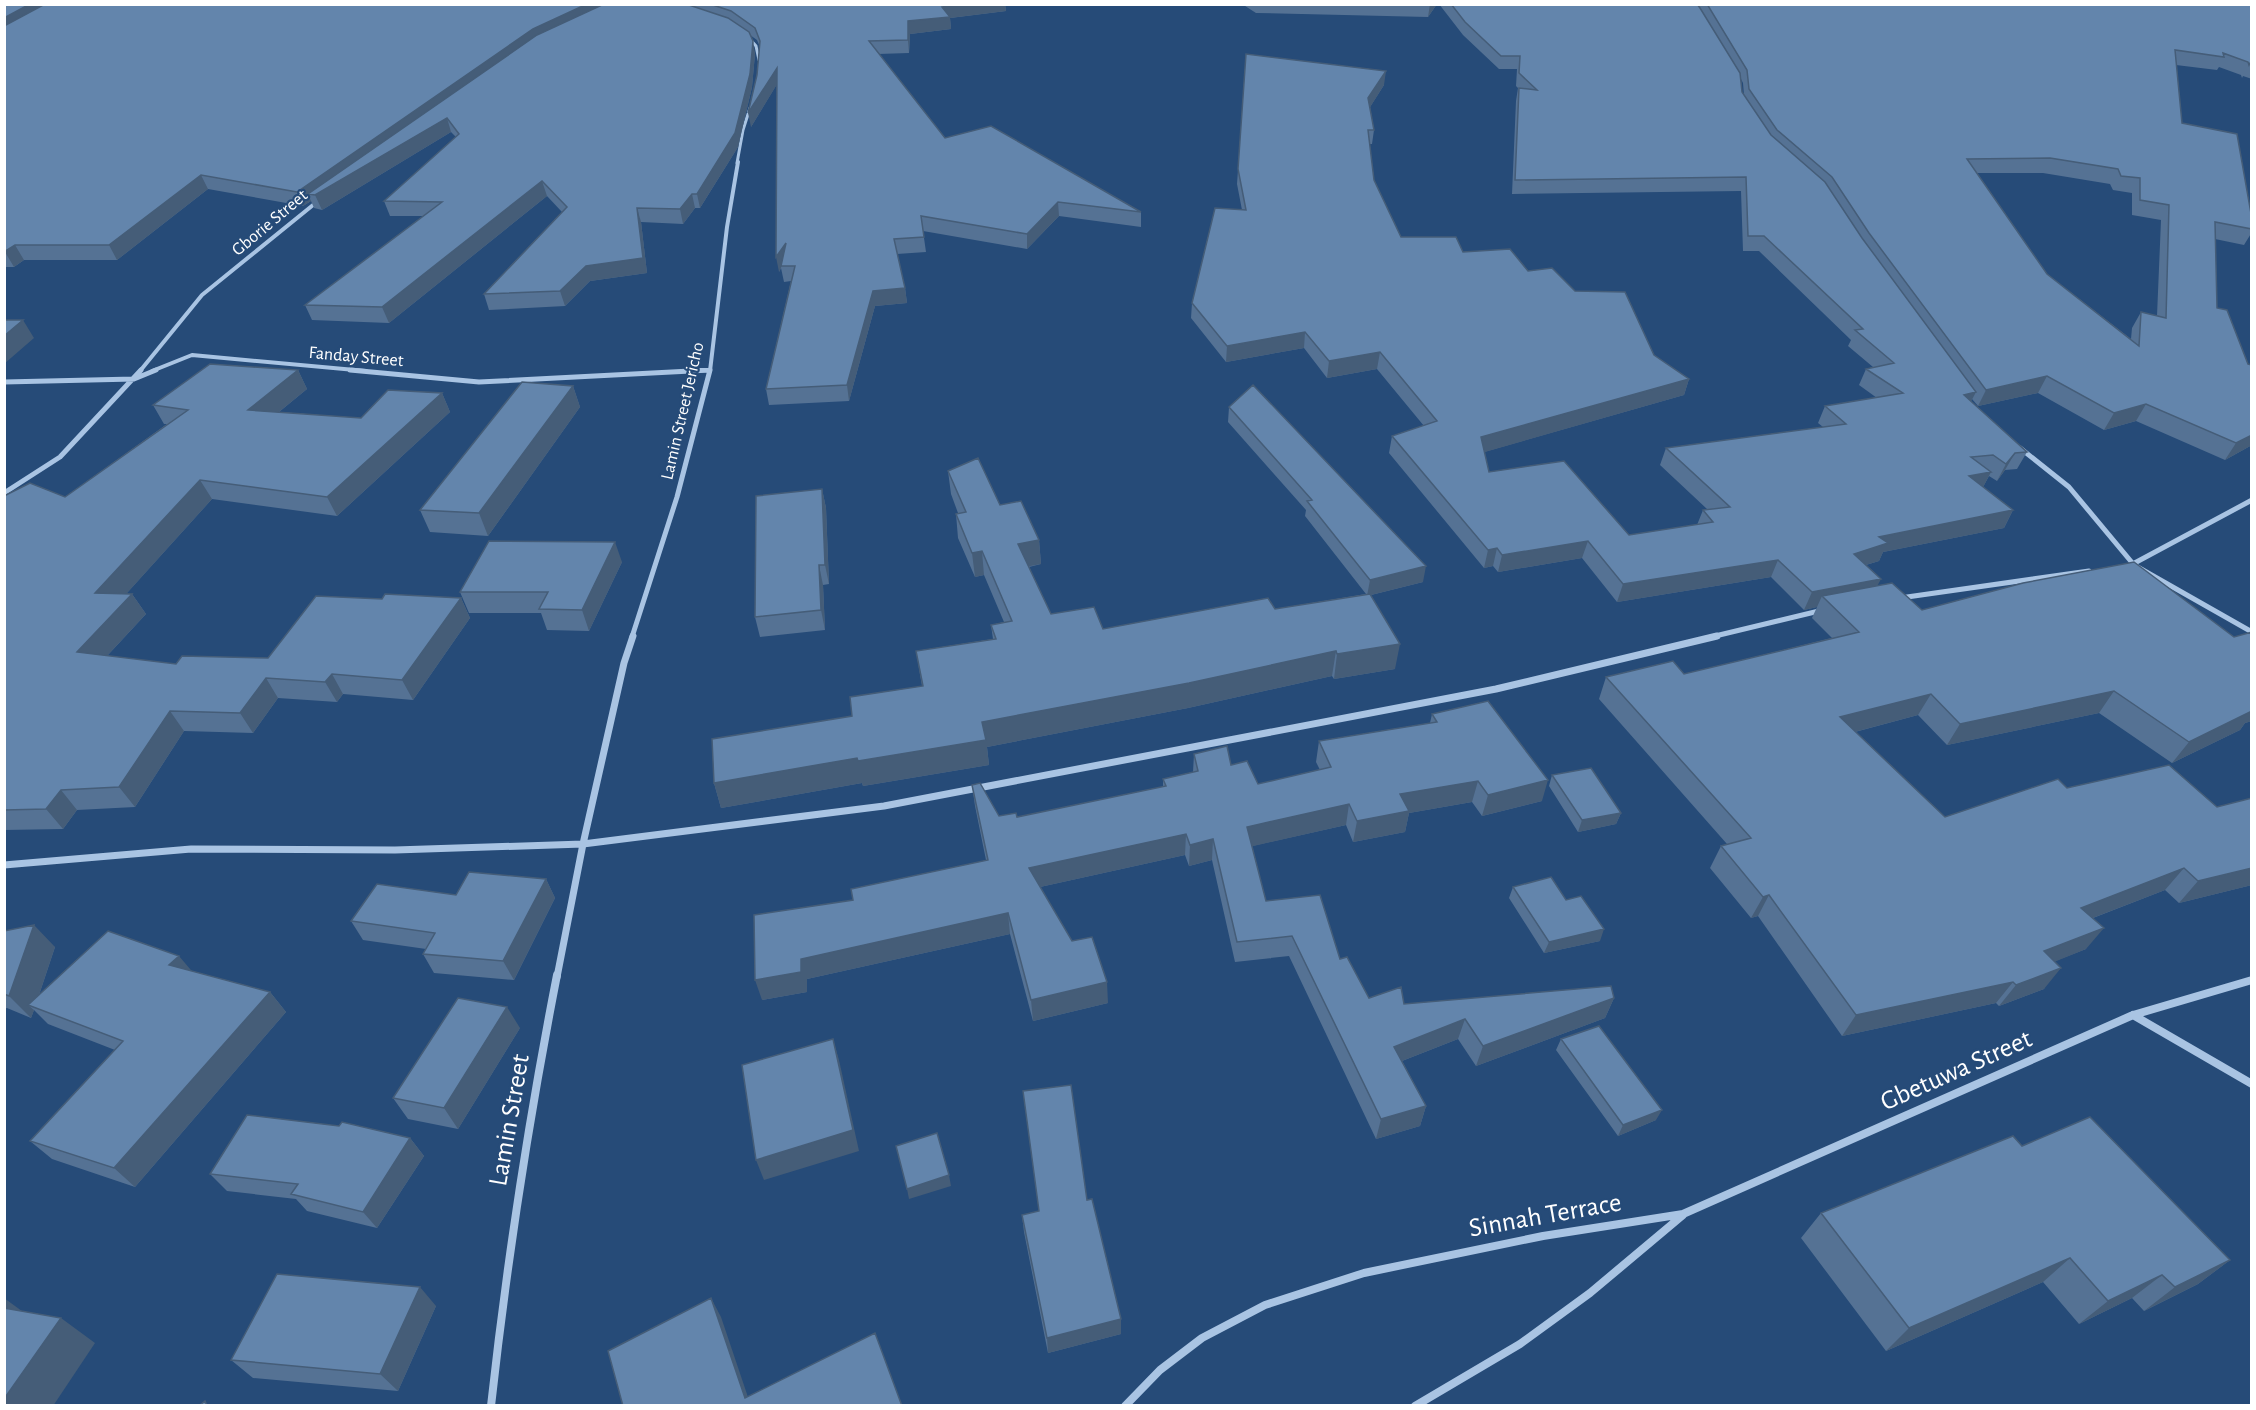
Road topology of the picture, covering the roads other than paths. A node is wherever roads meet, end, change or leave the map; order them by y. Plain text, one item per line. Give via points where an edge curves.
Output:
1 (737, 30) edge
2 (759, 64) edge
3 (754, 97) edge
4 (325, 196) edge
5 (710, 370) junction
6 (134, 379) junction
7 (4, 382) edge
8 (2015, 443) edge
9 (4, 493) edge
10 (2252, 500) edge
11 (2134, 565) junction
12 (2123, 567) edge
13 (2099, 570) edge
14 (1890, 599) edge
15 (1832, 608) edge
16 (2252, 632) edge
17 (583, 844) junction
18 (4, 865) edge
19 (2252, 980) edge
20 (2133, 1015) junction
21 (2252, 1084) edge
22 (1683, 1214) junction
23 (491, 1406) edge
24 (1125, 1406) edge
25 (1415, 1406) edge

1 - 2 street via 753,41 760,54
3 - 5 street, Lamin Street Jericho via 743,130 727,227
4 - 6 street, Gborie Street via 202,295
5 - 6 street, Fanday Street via 479,382 192,355
5 - 17 street, Lamin Street Jericho via 677,497 624,663
6 - 7 street, Fanday Street
6 - 9 street, Gborie Street via 60,457
8 - 11 street via 2069,487
10 - 11 street
11 - 12 street
11 - 16 street
13 - 14 street
15 - 17 street via 1496,689 884,806
17 - 18 street via 395,850 190,849
17 - 23 street, Lamin Street via 535,1088 506,1272
19 - 20 street, Gbetuwa Street
20 - 21 street
20 - 22 street, Gbetuwa Street
22 - 24 street, Sinnah Terrace via 1543,1236 1364,1273 1265,1305 1202,1338 1160,1370
22 - 25 street via 1590,1293 1520,1344

